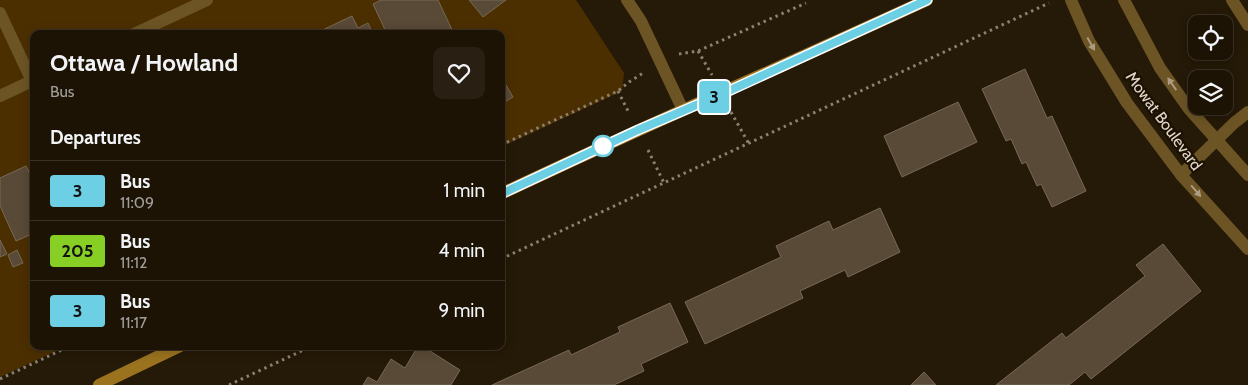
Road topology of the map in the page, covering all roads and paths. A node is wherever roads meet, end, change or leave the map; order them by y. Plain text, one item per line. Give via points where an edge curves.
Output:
1 (207, 0) edge
2 (627, 0) edge
3 (927, 0) edge
4 (1071, 0) edge
5 (1124, 0) edge
6 (1232, 0) edge
7 (1054, 1) dead end
8 (806, 3) dead end
9 (0, 13) edge
10 (1248, 25) edge
11 (143, 30) edge
12 (698, 51) junction
13 (680, 54) dead end
14 (705, 62) dead end
15 (30, 74) edge
16 (638, 76) dead end
17 (30, 81) edge
18 (618, 91) junction
19 (0, 96) edge
20 (623, 102) dead end
21 (683, 110) junction
22 (1248, 112) edge
23 (742, 132) dead end
24 (1215, 140) junction
25 (505, 143) edge
26 (749, 144) junction
27 (658, 171) dead end
28 (1181, 175) junction
29 (1248, 175) edge
30 (664, 183) junction
31 (505, 192) edge
32 (1248, 249) edge
33 (505, 257) edge
34 (62, 350) edge
35 (172, 350) edge
36 (303, 350) edge
37 (0, 379) edge
38 (99, 385) edge
39 (229, 385) edge

1 - 11 street
2 - 21 street
3 - 21 main road
4 -> 28 street, Mowat Boulevard via 1089,41 1127,103
24 -> 5 street, Mowat Boulevard via 1160,68
6 - 10 street
7 - 26 path
8 - 12 path
9 - 15 street
12 - 13 path
12 - 14 path
16 - 18 path
17 - 19 street
18 - 20 path
18 - 25 path
21 - 31 main road
22 - 24 street
23 - 26 path
24 - 28 street
24 - 29 street, Mowat Boulevard
26 - 30 path
27 - 30 path
28 -> 32 street, Mowat Boulevard
30 - 33 path
34 - 37 path
35 - 38 main road
36 - 39 path

